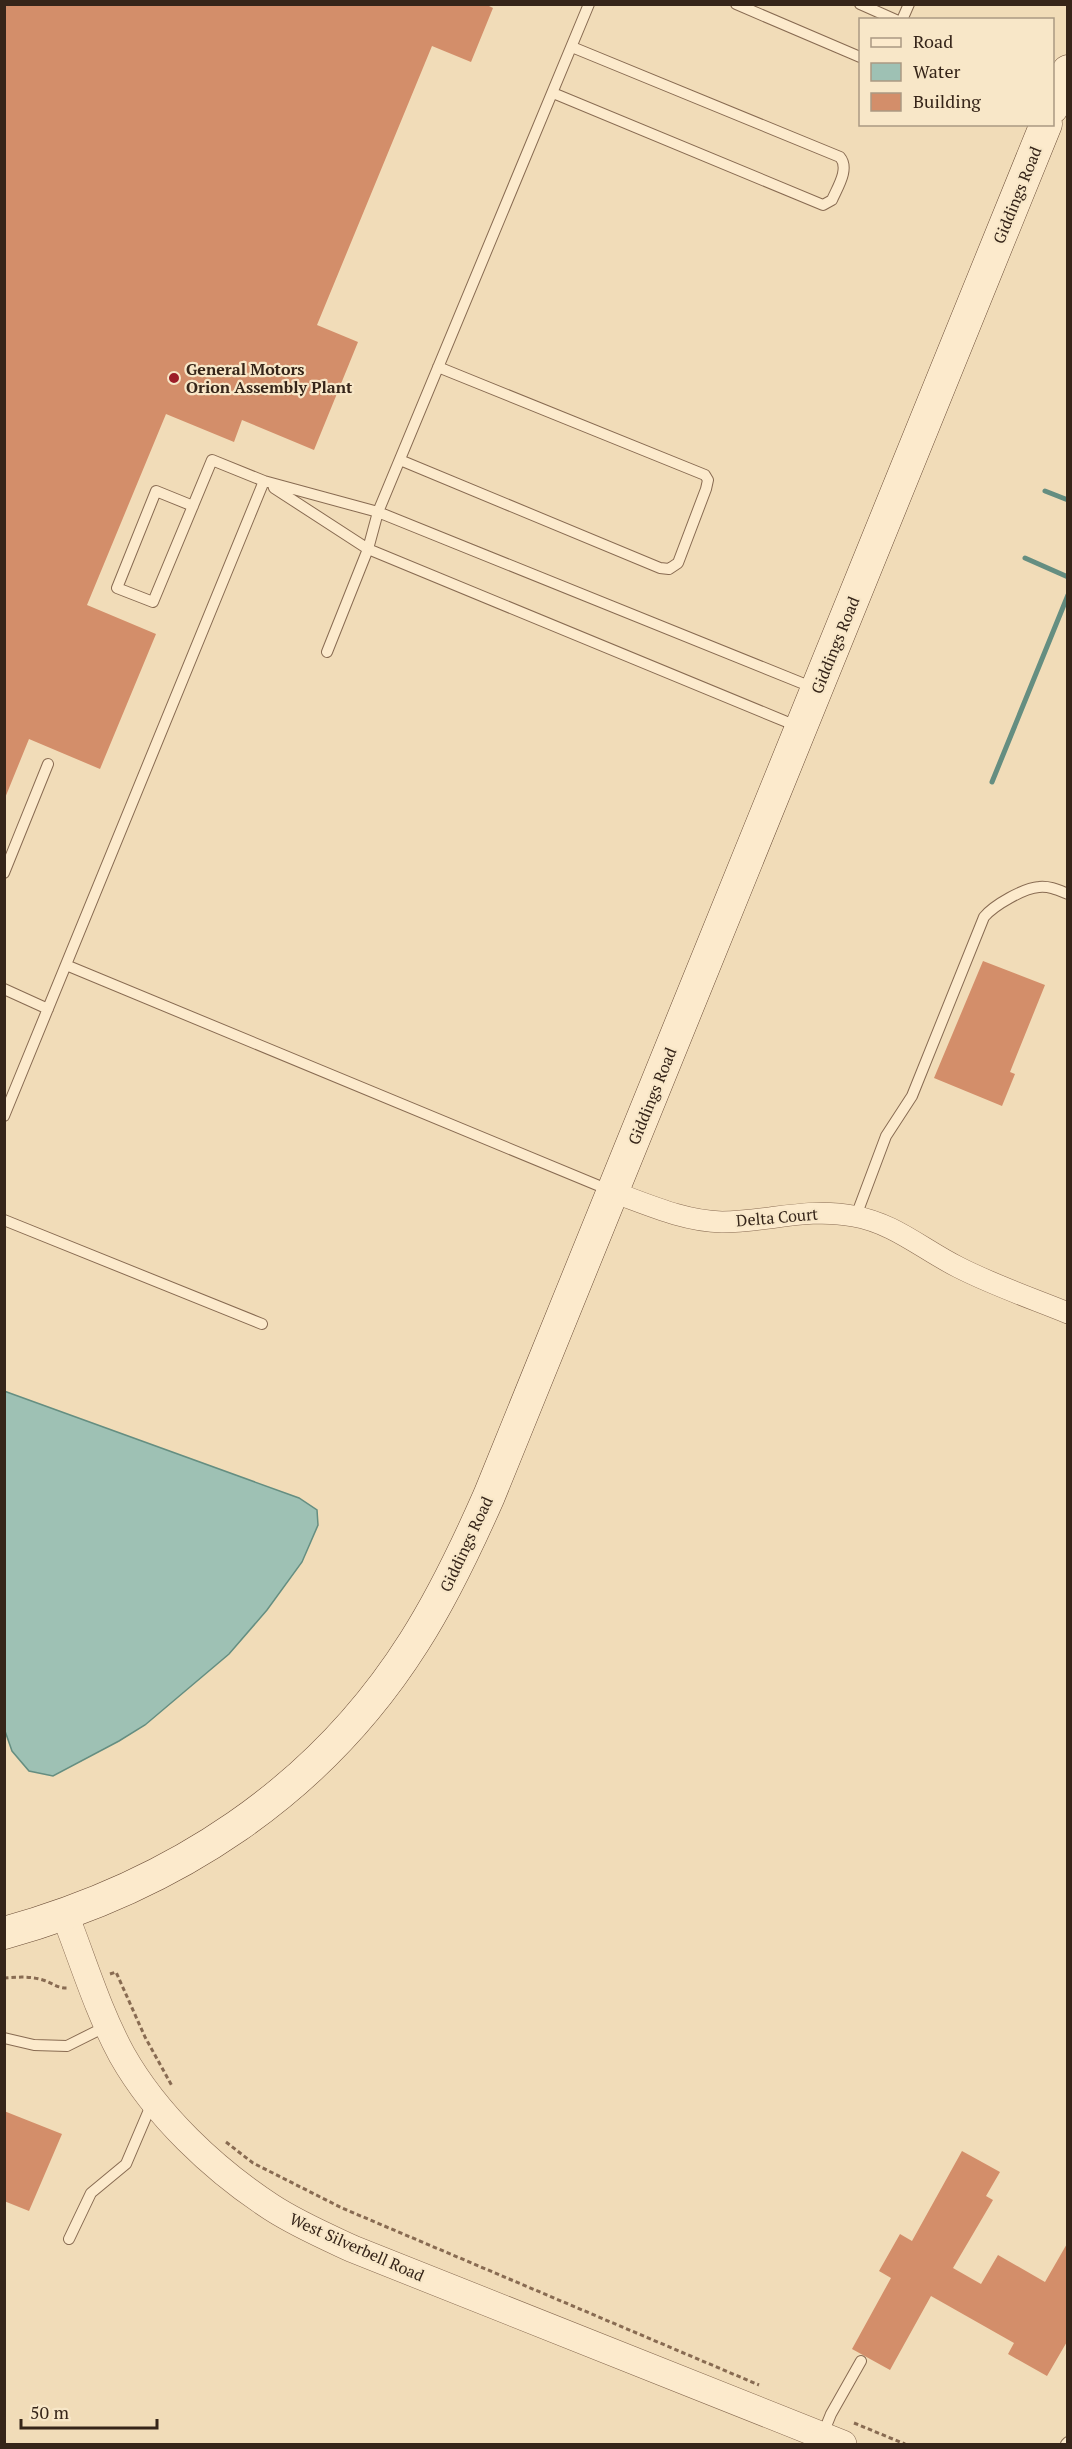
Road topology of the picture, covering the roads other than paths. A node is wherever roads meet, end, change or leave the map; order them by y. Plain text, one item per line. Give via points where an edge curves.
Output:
1 (590, 4) edge
2 (736, 4) edge
3 (860, 4) edge
4 (909, 4) edge
5 (892, 18) edge
6 (903, 18) edge
7 (572, 47) junction
8 (859, 56) edge
9 (1068, 71) edge
10 (553, 93) junction
11 (1054, 106) edge
12 (1045, 126) edge
13 (438, 367) junction
14 (400, 460) junction
15 (264, 481) junction
16 (193, 506) junction
17 (378, 512) junction
18 (368, 549) junction
19 (327, 652) dead end
20 (817, 689) junction
21 (801, 728) junction
22 (48, 764) dead end
23 (4, 873) edge
24 (1068, 894) edge
25 (66, 965) junction
26 (4, 989) edge
27 (48, 1009) junction
28 (4, 1116) edge
29 (613, 1192) junction
30 (856, 1216) junction
31 (4, 1220) edge
32 (1068, 1313) edge
33 (262, 1324) dead end
34 (65, 1915) junction
35 (4, 1933) edge
36 (108, 2026) junction
37 (4, 2038) edge
38 (164, 2095) junction
39 (69, 2239) dead end
40 (861, 2361) dead end
41 (832, 2432) edge

1 - 7 lane
2 - 8 lane
3 - 5 lane
4 - 6 lane
7 - 10 lane
7 - 10 lane via 840,157 844,169 832,200 823,205
9 - 11 main road
10 - 13 lane
12 - 20 main road, Giddings Road
13 - 14 lane
13 - 14 lane via 705,475 706,489 678,563 669,569 660,568
14 - 17 lane
15 - 16 lane via 212,460
15 - 17 lane
15 - 18 lane
15 - 25 lane
16 - 16 lane via 153,602 117,588 156,492
17 - 18 lane
17 - 20 lane
18 - 19 lane
18 - 21 lane
20 - 21 main road, Giddings Road
21 - 29 main road, Giddings Road
22 - 23 lane
24 - 30 lane via 1049,887 1033,888 998,904 984,916 912,1096 886,1136
25 - 27 lane
25 - 29 lane
26 - 27 lane
27 - 28 lane
29 - 30 street, Delta Court via 669,1213 706,1221 740,1221 804,1212
29 - 34 main road, Giddings Road via 469,1542 427,1622 385,1683 318,1759 278,1796 232,1830 146,1882
30 - 32 street, Delta Court via 903,1233 960,1268
31 - 33 lane
34 - 35 main road
34 - 36 street, West Silverbell Road
36 - 37 lane via 67,2046 34,2045
36 - 38 street, West Silverbell Road via 128,2065
38 - 39 lane via 126,2164 91,2193
38 - 41 street, West Silverbell Road via 190,2140 236,2182 316,2232
40 - 41 lane

